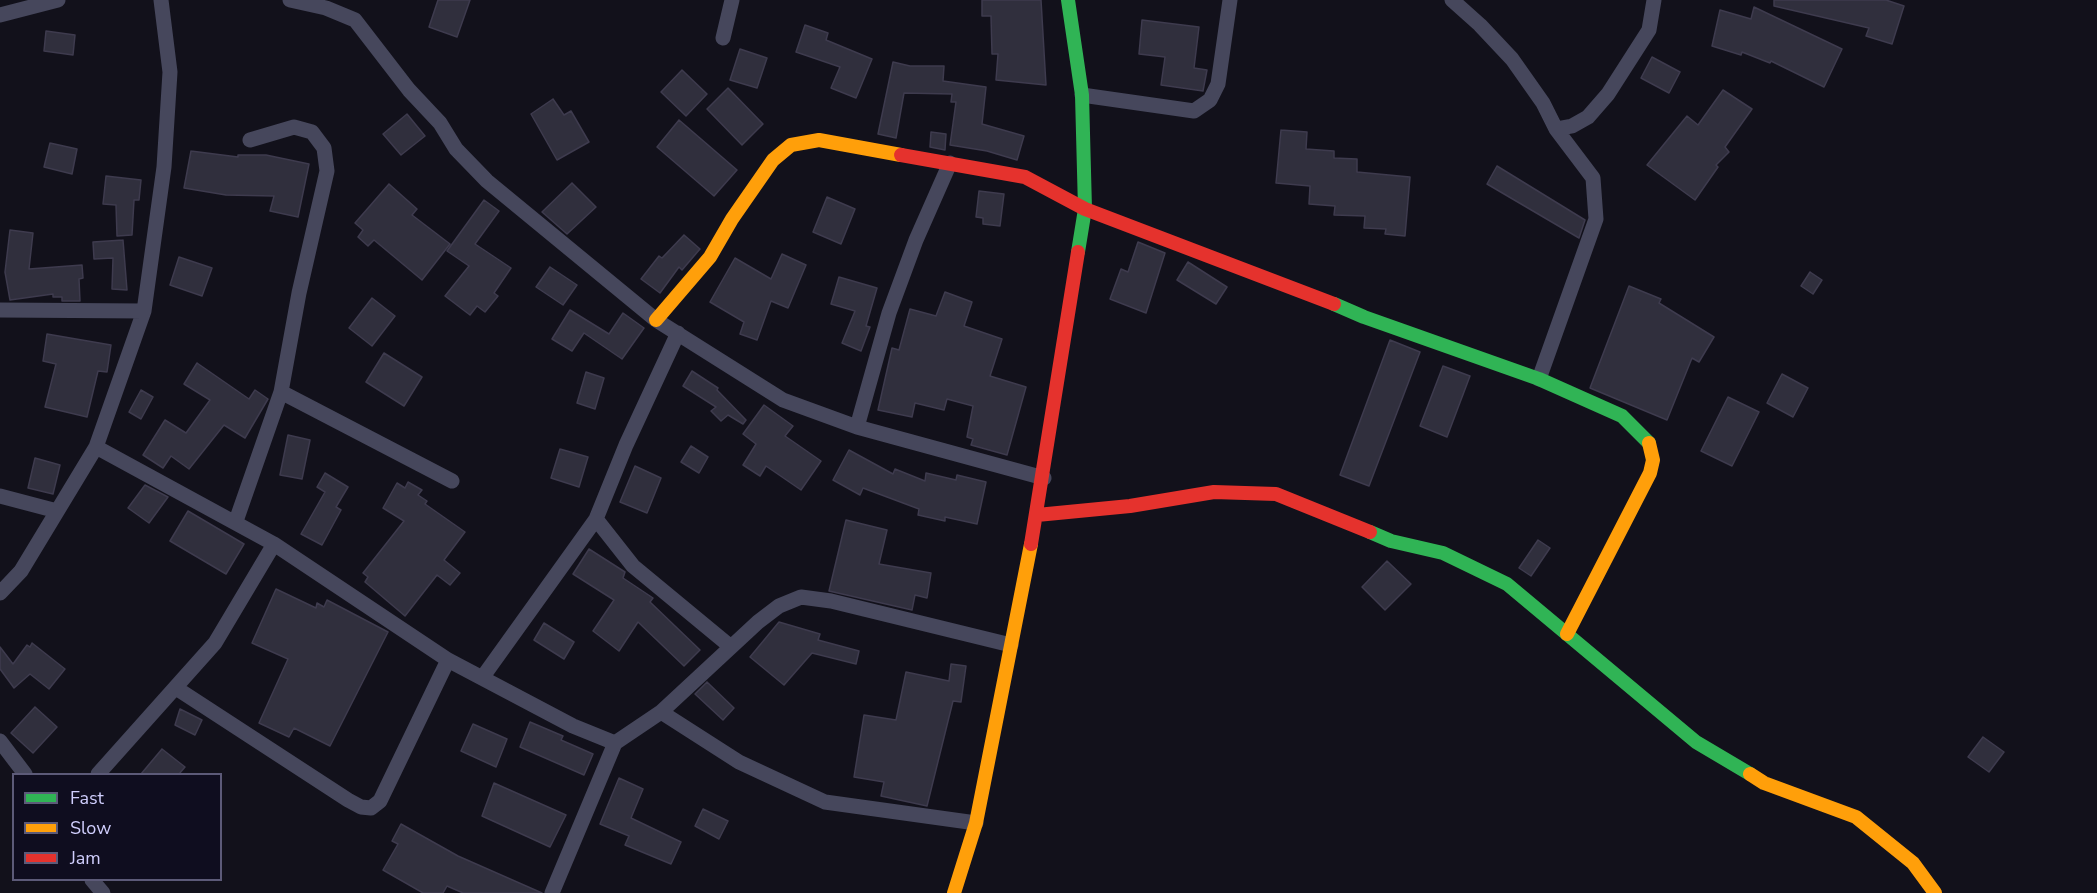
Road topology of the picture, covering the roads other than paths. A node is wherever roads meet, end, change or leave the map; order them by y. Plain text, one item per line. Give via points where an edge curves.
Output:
1 (58, 0) edge
2 (161, 0) edge
3 (290, 0) edge
4 (732, 0) edge
5 (1068, 0) edge
6 (1230, 0) edge
7 (1452, 0) edge
8 (1654, 0) edge
9 (0, 15) edge
10 (723, 38) dead end
11 (1082, 95) junction
12 (1556, 129) junction
13 (250, 140) dead end
14 (950, 163) junction
15 (1085, 209) junction
16 (0, 310) edge
17 (144, 311) junction
18 (656, 320) junction
19 (678, 333) junction
20 (1539, 379) junction
21 (281, 392) junction
22 (857, 428) junction
23 (96, 447) junction
24 (1044, 478) junction
25 (452, 481) dead end
26 (0, 496) edge
27 (57, 511) junction
28 (1037, 515) junction
29 (596, 519) junction
30 (236, 521) junction
31 (274, 544) junction
32 (0, 593) edge
33 (1567, 634) junction
34 (1011, 645) junction
35 (731, 647) junction
36 (448, 660) junction
37 (482, 678) junction
38 (176, 688) junction
39 (661, 712) junction
40 (0, 741) edge
41 (615, 743) junction
42 (24, 773) edge
43 (99, 773) edge
44 (976, 823) junction
45 (94, 881) edge
46 (103, 893) edge
47 (552, 893) edge
48 (951, 893) edge
49 (1935, 893) edge

1 - 9 street
2 - 17 street via 170,72 164,167
3 - 18 street via 355,20 440,123 456,149 487,181
4 - 10 street
5 - 11 street
6 - 11 street via 1218,84 1210,100 1194,111
7 - 12 street via 1512,59
8 - 12 street via 1648,30 1608,94 1588,117
11 - 15 street
12 - 20 street via 1593,178 1596,219
13 - 21 street via 294,127 312,132 324,148 327,171
14 - 15 street via 1025,177
14 - 18 street via 819,140 791,145 773,160 710,257
14 - 22 street via 889,314
15 - 20 street via 1364,317
15 - 24 street
16 - 17 street
17 - 23 street
18 - 19 street
19 - 22 street via 783,400
19 - 29 street
20 - 33 street via 1622,416 1651,446 1653,460 1650,473
21 - 25 street
21 - 30 street
22 - 24 street
23 - 27 street
23 - 30 street
24 - 28 street
26 - 27 street
27 - 32 street via 21,571
28 - 33 street via 1130,506 1214,492 1276,494 1391,541 1443,553 1507,584
28 - 34 street
29 - 35 street via 633,566
29 - 37 street
30 - 31 street
31 - 36 street
31 - 38 street via 214,643
33 - 49 street via 1696,742 1764,783 1856,817 1913,863
34 - 35 street via 801,597 778,606
34 - 44 street
35 - 39 street
36 - 37 street
36 - 38 street via 380,801 371,808 348,801
37 - 41 street via 573,726
38 - 43 street
39 - 41 street
39 - 44 street via 739,762 825,802
40 - 42 street
41 - 47 street
44 - 48 street
45 - 46 street

